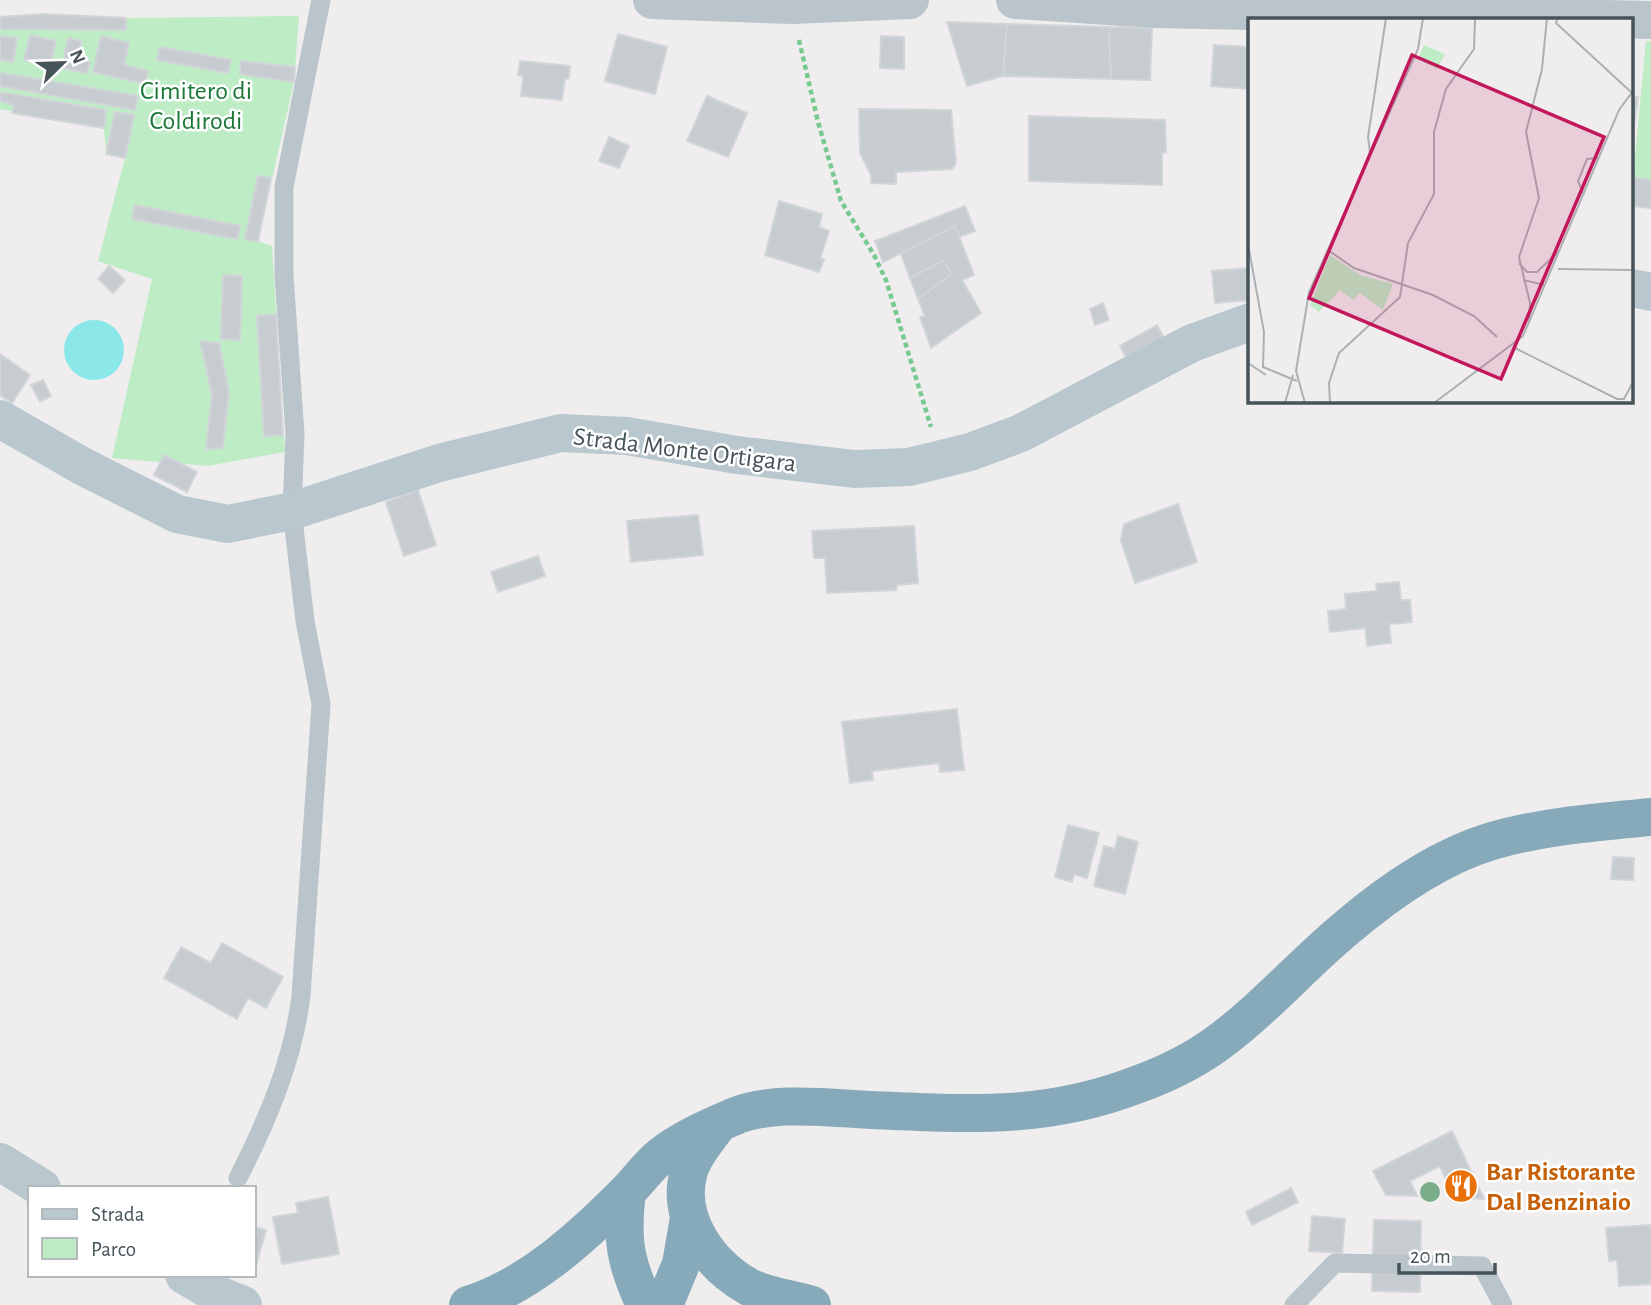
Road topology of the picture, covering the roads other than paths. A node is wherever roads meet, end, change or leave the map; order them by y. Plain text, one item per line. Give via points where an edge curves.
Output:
1 (321, 0) edge
2 (652, 0) edge
3 (910, 0) edge
4 (1015, 0) edge
5 (1561, 18) edge
6 (1248, 323) edge
7 (0, 419) edge
8 (292, 511) junction
9 (1651, 817) edge
10 (717, 1125) junction
11 (0, 1162) edge
12 (237, 1178) dead end
13 (39, 1186) edge
14 (627, 1192) junction
15 (689, 1218) junction
16 (187, 1277) edge
17 (226, 1302) edge
18 (468, 1305) edge
19 (645, 1305) edge
20 (664, 1305) edge
21 (811, 1305) edge
22 (1294, 1305) edge
23 (1503, 1305) edge

1 - 8 lane via 284,187 284,275 295,434
2 - 3 street via 793,5
4 - 5 street via 1156,9
6 - 8 main road, Strada Monte Ortigara via 1192,343 1021,433 909,467 854,469 737,456 627,436 561,433 439,463
7 - 8 main road, Strada Monte Ortigara via 177,514 228,524
8 - 12 lane via 304,621 321,704 301,996 298,1026 263,1129
9 - 10 highway via 1500,839 1423,873 1344,930 1218,1042 1138,1085 1046,1110 982,1115 769,1108 751,1110
10 - 14 highway via 664,1153
10 - 15 highway via 689,1172
11 - 13 main road
14 - 18 highway via 541,1266 511,1286
14 - 19 highway via 626,1258
15 - 20 highway via 681,1264
15 - 21 highway via 697,1236 729,1274 752,1288
16 - 17 main road
22 - 23 lane via 1335,1263 1482,1265

